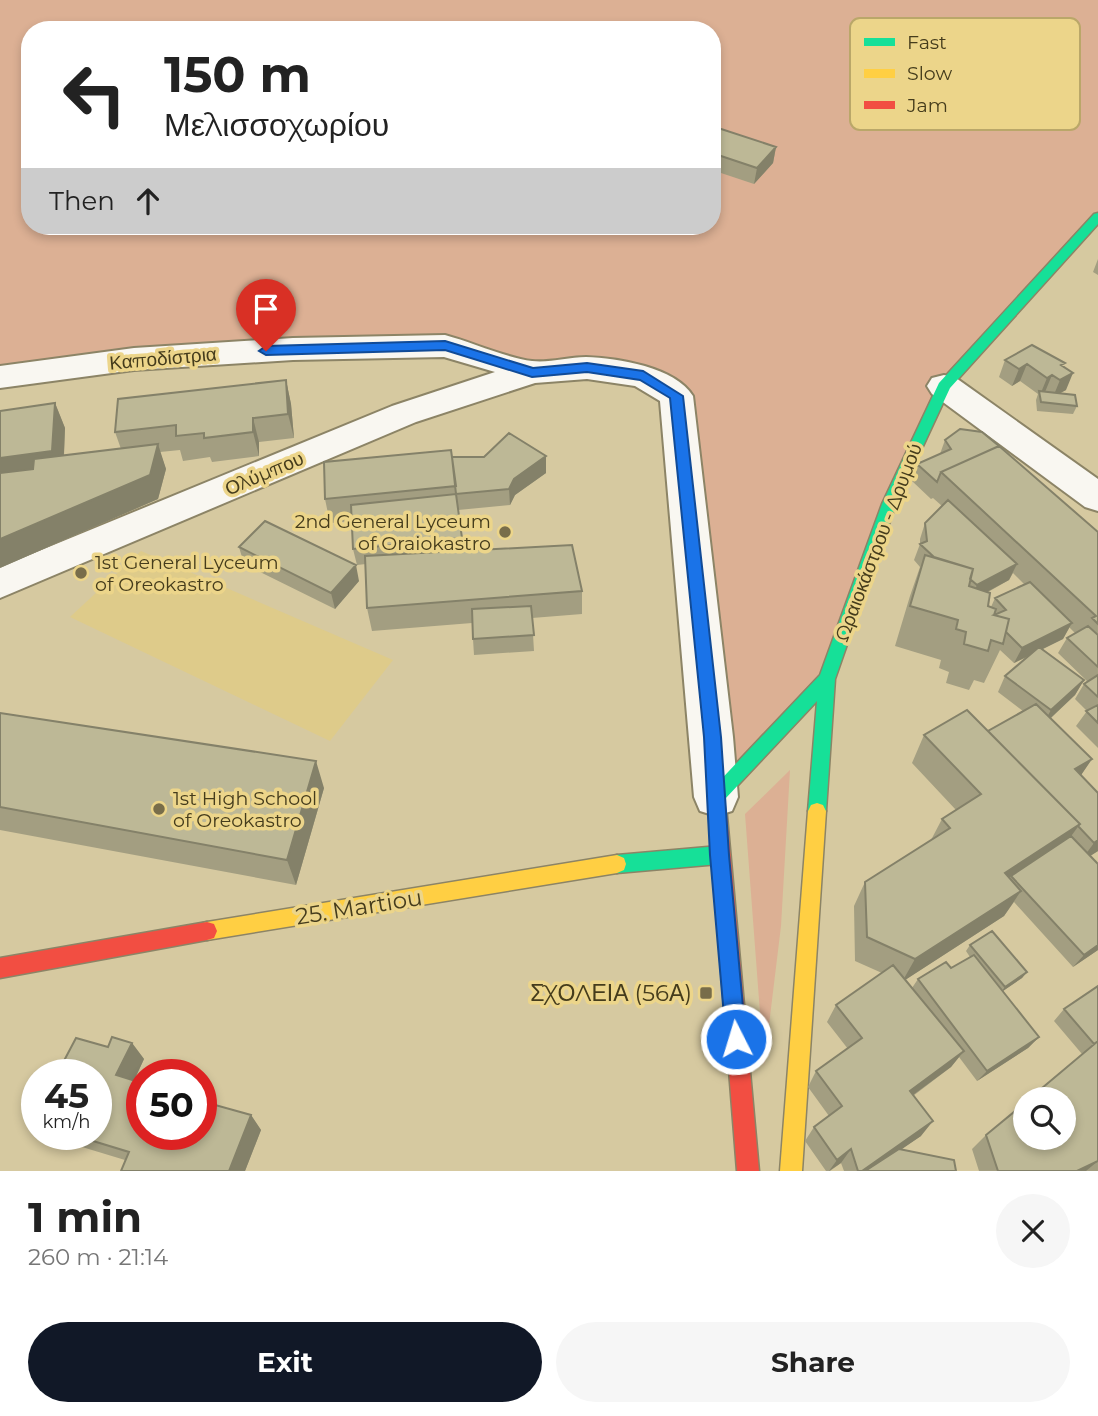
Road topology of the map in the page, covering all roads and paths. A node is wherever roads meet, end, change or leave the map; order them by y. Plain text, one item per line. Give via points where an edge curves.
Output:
1 (1098, 217) edge
2 (532, 372) junction
3 (0, 377) edge
4 (944, 386) junction
5 (1098, 498) edge
6 (0, 583) edge
7 (827, 679) junction
8 (716, 797) junction
9 (719, 855) junction
10 (0, 968) edge
11 (748, 1171) edge
12 (791, 1171) edge

1 - 4 main road, Ωραιοκάστρου - Δρυμού
2 - 3 street, Καποδίστρια via 445,346 134,359
2 - 6 street, Ολύμπου via 404,414
2 - 8 street via 587,368 643,376 676,396
4 - 5 street
4 - 7 main road, Ωραιοκάστρου - Δρυμού via 889,504
7 - 8 main road
7 - 12 main road
8 - 9 main road
9 - 10 main road, 25. Martiou via 643,860
9 - 11 main road

